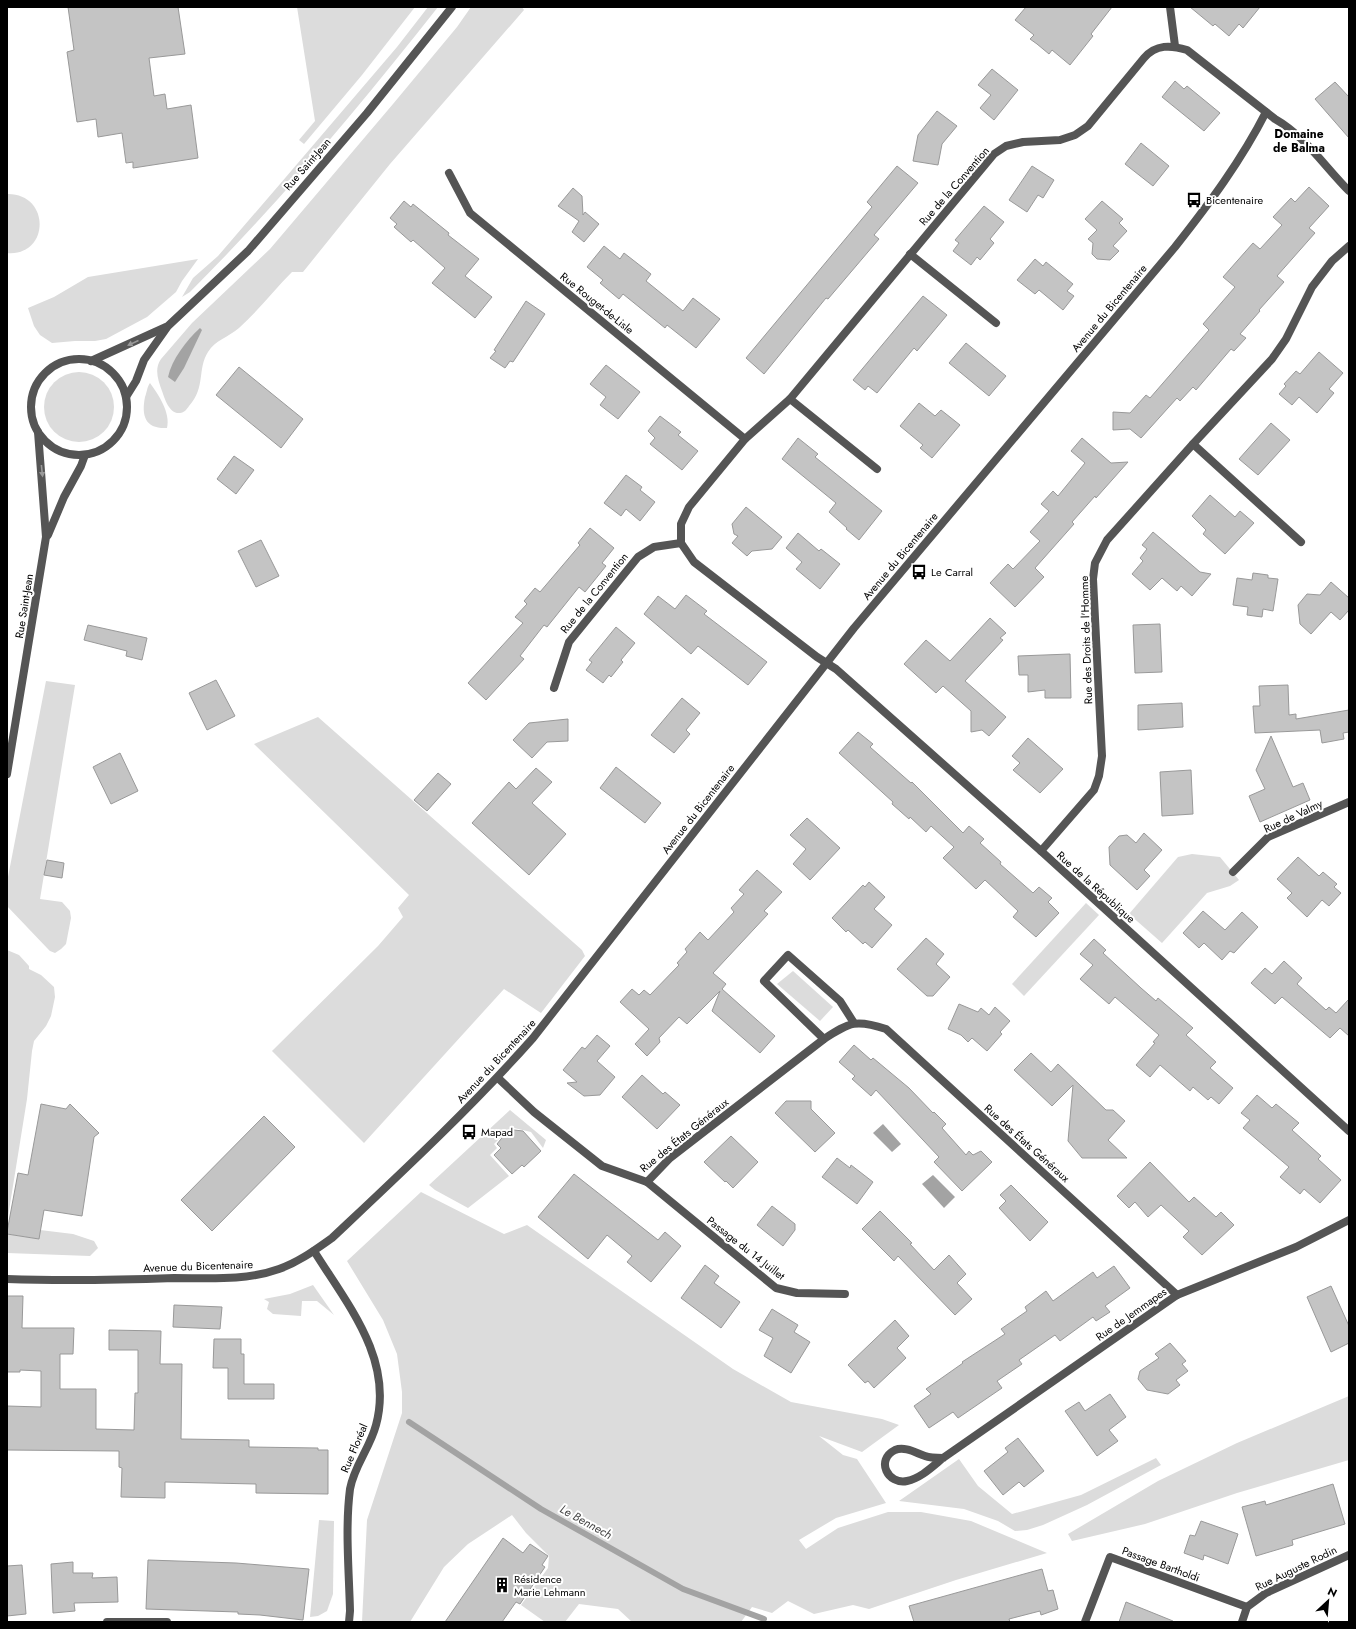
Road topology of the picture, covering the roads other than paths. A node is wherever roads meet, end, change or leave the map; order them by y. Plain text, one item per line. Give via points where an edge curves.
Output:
1 (452, 7) edge
2 (1170, 7) edge
3 (1175, 46) junction
4 (1266, 112) junction
5 (449, 174) dead end
6 (1349, 191) edge
7 (1349, 246) edge
8 (910, 254) junction
9 (996, 323) dead end
10 (168, 326) junction
11 (91, 361) junction
12 (126, 397) junction
13 (790, 399) junction
14 (38, 432) junction
15 (745, 438) junction
16 (1193, 444) junction
17 (85, 455) junction
18 (877, 469) dead end
19 (46, 537) junction
20 (1301, 542) dead end
21 (681, 543) junction
22 (826, 663) junction
23 (554, 688) dead end
24 (7, 774) edge
25 (1349, 802) edge
26 (1041, 851) junction
27 (1233, 872) dead end
28 (854, 1024) junction
29 (824, 1039) junction
30 (498, 1078) junction
31 (1349, 1131) edge
32 (647, 1182) junction
33 (1349, 1220) edge
34 (314, 1251) junction
35 (7, 1279) edge
36 (845, 1294) dead end
37 (1177, 1295) junction
38 (943, 1458) junction
39 (1349, 1555) edge
40 (1247, 1607) junction
41 (107, 1622) edge
42 (120, 1622) edge
43 (167, 1622) edge
44 (349, 1622) edge
45 (1085, 1622) edge
46 (1242, 1622) edge

1 - 10 street, Rue Saint-Jean via 367,113 248,251
2 - 3 street
3 - 4 street via 1187,50
3 - 8 street, Rue de la Convention via 1149,52 1088,126 1075,135 1060,140 1023,142 1006,146 994,154
4 - 6 street via 1284,124 1310,148
4 - 22 street, Avenue du Bicentenaire via 1232,170 1175,247
5 - 15 street, Rue Rouget-de-Lisle via 470,213
7 - 16 street, Rue des Droits de l'Homme via 1332,261 1312,287 1286,339 1272,359
8 - 9 street
8 - 13 street, Rue de la Convention
10 -> 11 street, Rue Saint-Jean
10 - 12 street, Rue Saint-Jean via 144,360
11 - 12 street via 113,374
11 - 14 street via 67,361 56,365 38,382 32,395 31,407
12 - 17 street via 126,414 121,430 112,442 100,451
13 - 15 street, Rue de la Convention
13 - 18 street
14 - 17 street via 50,446 66,454
14 -> 19 street, Rue Saint-Jean
15 - 21 street, Rue de la Convention via 689,507 681,524
16 - 20 street
16 - 26 street, Rue des Droits de l'Homme via 1108,540 1095,563 1093,579 1102,756 1099,776 1094,790
17 - 19 street, Rue Saint-Jean
19 - 24 street, Rue Saint-Jean
21 - 22 street via 694,562
21 - 23 street, Rue de la Convention via 654,547 638,557 569,642
22 - 26 street, Rue de la République via 844,675
22 - 30 street, Avenue du Bicentenaire via 567,997
25 - 27 street, Rue de Valmy via 1268,837
26 - 31 street, Rue de la République
28 - 29 street, Rue des États Généraux
28 - 29 street via 840,1001 788,955 764,981
28 - 37 street, Rue des États Généraux via 868,1023 886,1029
29 - 32 street, Rue des États Généraux via 670,1158
30 - 32 street, Rue des États Généraux via 534,1112 602,1166
30 - 34 street, Avenue du Bicentenaire via 332,1238
32 - 36 street, Passage du 14 Juillet via 776,1288 797,1293
33 - 37 street, Rue de Jemmapes via 1296,1246
34 - 35 street, Avenue du Bicentenaire via 279,1269 253,1276
34 - 44 street, Rue Floréal via 362,1326 376,1362 380,1391 372,1437 357,1466 350,1488
37 - 38 street, Rue de Jemmapes
38 - 38 street, Rue de Jemmapes via 917,1478 904,1482 886,1473 884,1464 895,1450 907,1449 926,1456
39 - 40 street, Rue Auguste Rodin via 1266,1594
40 - 45 street, Passage Bartholdi via 1110,1556
40 - 46 street
41 - 42 street
42 - 43 street

